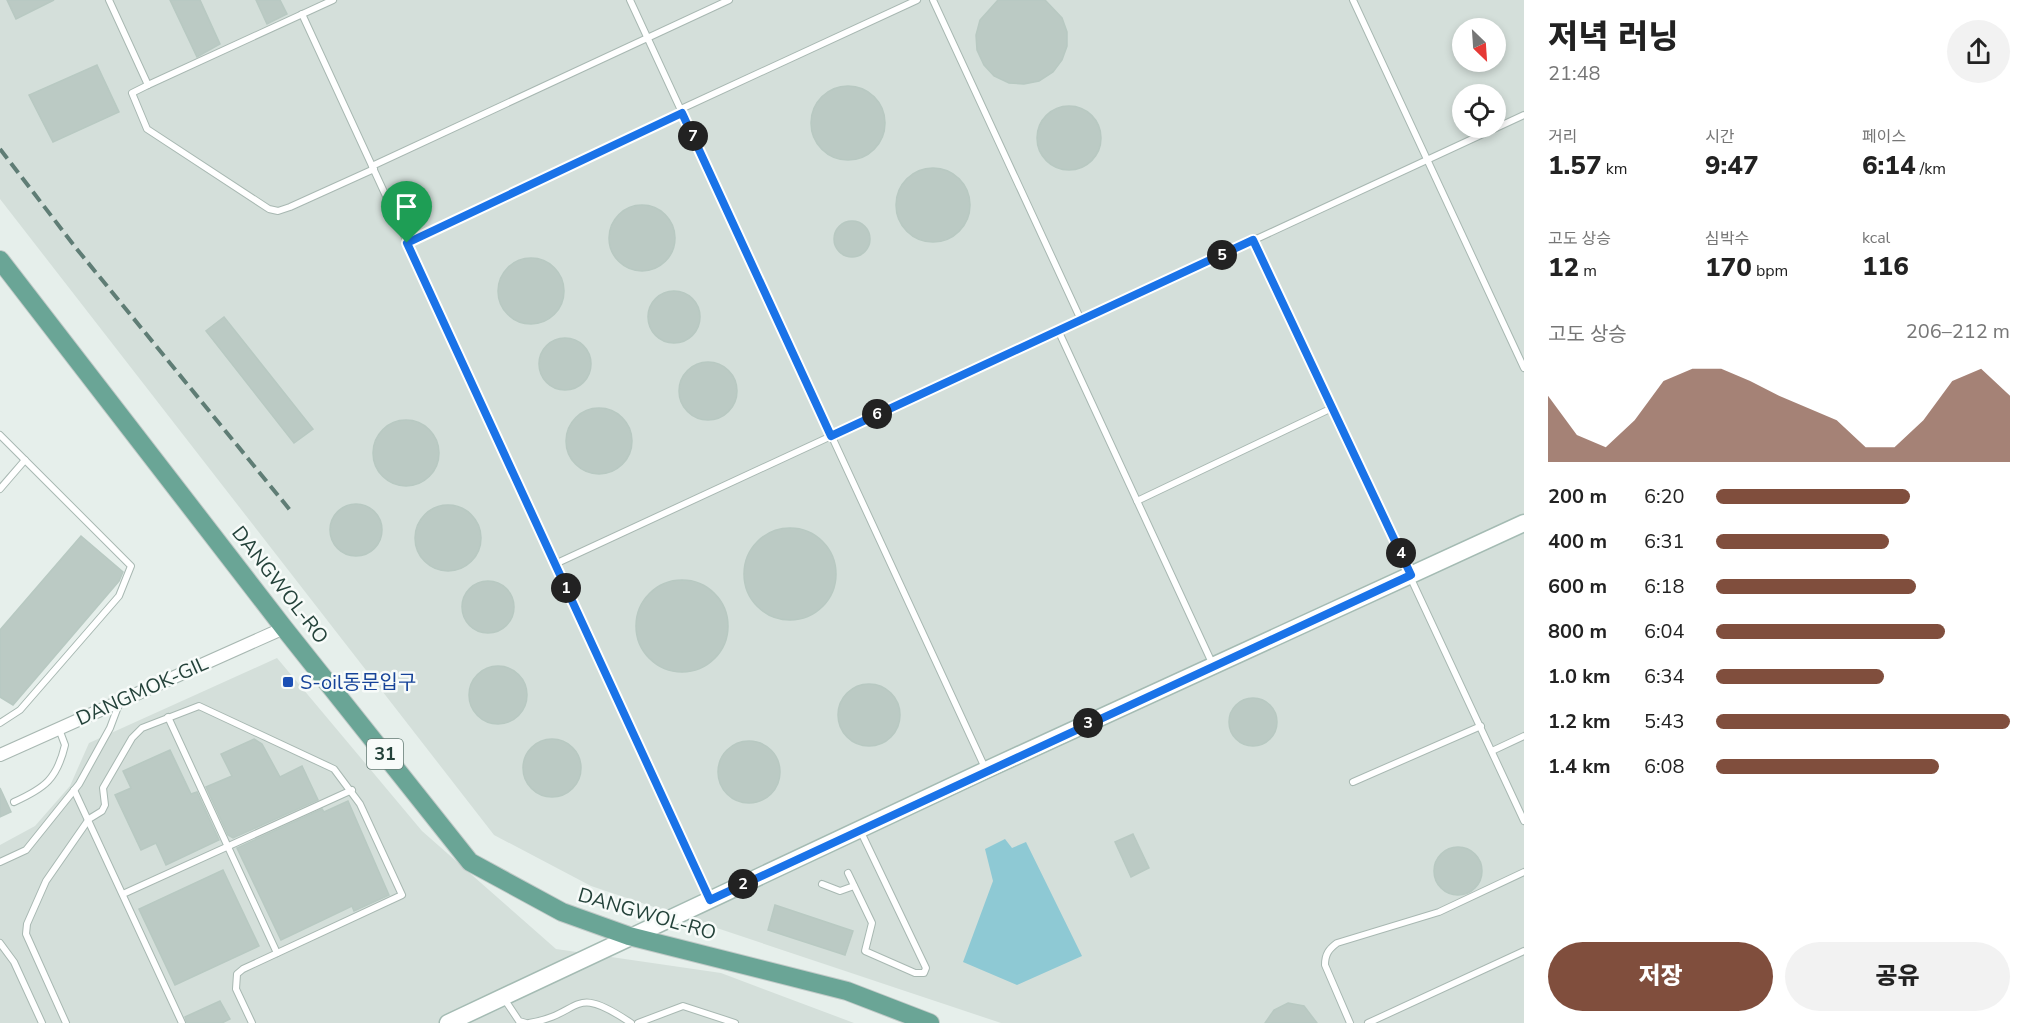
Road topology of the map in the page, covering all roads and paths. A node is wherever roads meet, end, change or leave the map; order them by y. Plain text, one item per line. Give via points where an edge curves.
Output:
1 (109, 0) edge
2 (333, 0) edge
3 (630, 0) edge
4 (729, 0) edge
5 (917, 0) edge
6 (933, 0) edge
7 (1353, 0) edge
8 (302, 14) junction
9 (648, 38) junction
10 (148, 85) junction
11 (682, 111) junction
12 (1524, 115) edge
13 (1426, 160) junction
14 (373, 168) junction
15 (1253, 240) junction
16 (407, 243) junction
17 (0, 260) edge
18 (1082, 320) junction
19 (1058, 330) junction
20 (1524, 368) edge
21 (1332, 408) junction
22 (0, 435) edge
23 (831, 436) junction
24 (25, 460) junction
25 (0, 489) edge
26 (1137, 501) junction
27 (1524, 524) edge
28 (555, 564) junction
29 (1411, 575) junction
30 (284, 628) junction
31 (1214, 666) junction
32 (120, 701) junction
33 (168, 717) junction
34 (0, 723) edge
35 (1480, 726) junction
36 (59, 728) junction
37 (1524, 736) edge
38 (1492, 752) junction
39 (0, 755) edge
40 (986, 770) junction
41 (1353, 782) dead end
42 (74, 790) junction
43 (352, 790) junction
44 (14, 802) dead end
45 (89, 819) junction
46 (1524, 821) edge
47 (860, 829) junction
48 (227, 846) junction
49 (0, 862) edge
50 (1524, 872) edge
51 (848, 873) dead end
52 (822, 884) dead end
53 (854, 886) junction
54 (123, 894) junction
55 (710, 900) junction
56 (629, 936) junction
57 (0, 943) edge
58 (1524, 951) edge
59 (277, 953) junction
60 (503, 997) junction
61 (42, 1023) edge
62 (66, 1023) edge
63 (182, 1023) edge
64 (252, 1023) edge
65 (448, 1023) edge
66 (528, 1023) edge
67 (631, 1023) edge
68 (638, 1023) edge
69 (735, 1023) edge
70 (930, 1023) edge
71 (1350, 1023) edge
72 (1368, 1023) edge

1 - 10 lane
2 - 8 lane
3 - 9 lane
4 - 9 lane
5 - 11 lane
6 - 18 lane
7 - 13 lane
8 - 10 lane
8 - 14 lane
9 - 11 lane
9 - 14 lane
10 - 14 lane via 132,93 147,129 269,208 278,211 290,207
11 - 16 lane
11 - 23 lane
12 - 13 lane
13 - 15 lane
13 - 20 lane
14 - 16 lane
15 - 18 lane
15 - 21 lane
16 - 28 lane
17 - 30 main road, DANGWOL-RO / 31
18 - 19 lane
19 - 23 lane
19 - 26 lane
21 - 26 lane
21 - 29 lane
22 - 24 lane
23 - 28 lane
23 - 40 lane
24 - 25 lane
24 - 34 lane via 131,566 119,596 20,710
26 - 31 lane
27 - 29 main road
28 - 55 lane
29 - 31 main road
29 - 35 lane
30 - 32 street, DANGMOK-GIL
30 - 56 main road, DANGWOL-RO / 31 via 470,862 562,912
31 - 40 main road
32 - 36 street, DANGMOK-GIL
32 - 42 lane via 110,728
33 - 43 lane via 194,706 208,708 325,763
33 - 45 lane via 142,728 132,738 103,788 105,806
33 - 48 lane
35 - 38 lane
35 - 41 lane
36 - 39 street, DANGMOK-GIL
36 - 44 lane via 65,745 52,779 45,787
37 - 38 lane
38 - 46 lane
40 - 47 main road
42 - 45 lane
42 - 49 lane via 26,850
43 - 48 lane
43 - 59 lane via 402,895
45 - 54 lane
45 - 62 lane via 46,881 27,924 26,934
47 - 53 lane via 926,968 924,973 915,973 865,951 872,922
47 - 55 main road
48 - 54 lane
48 - 59 lane
50 - 71 lane via 1439,912 1330,948 1325,965
51 - 53 lane
52 - 53 lane via 840,891
54 - 63 lane
55 - 56 main road
56 - 60 main road
56 - 70 main road, DANGWOL-RO / 31 via 847,991
57 - 61 lane via 14,962
58 - 72 lane
59 - 64 lane via 237,974 236,989
60 - 65 main road
60 - 66 lane via 519,1021
66 - 67 lane via 588,1001 607,1007
68 - 69 lane via 683,1006

